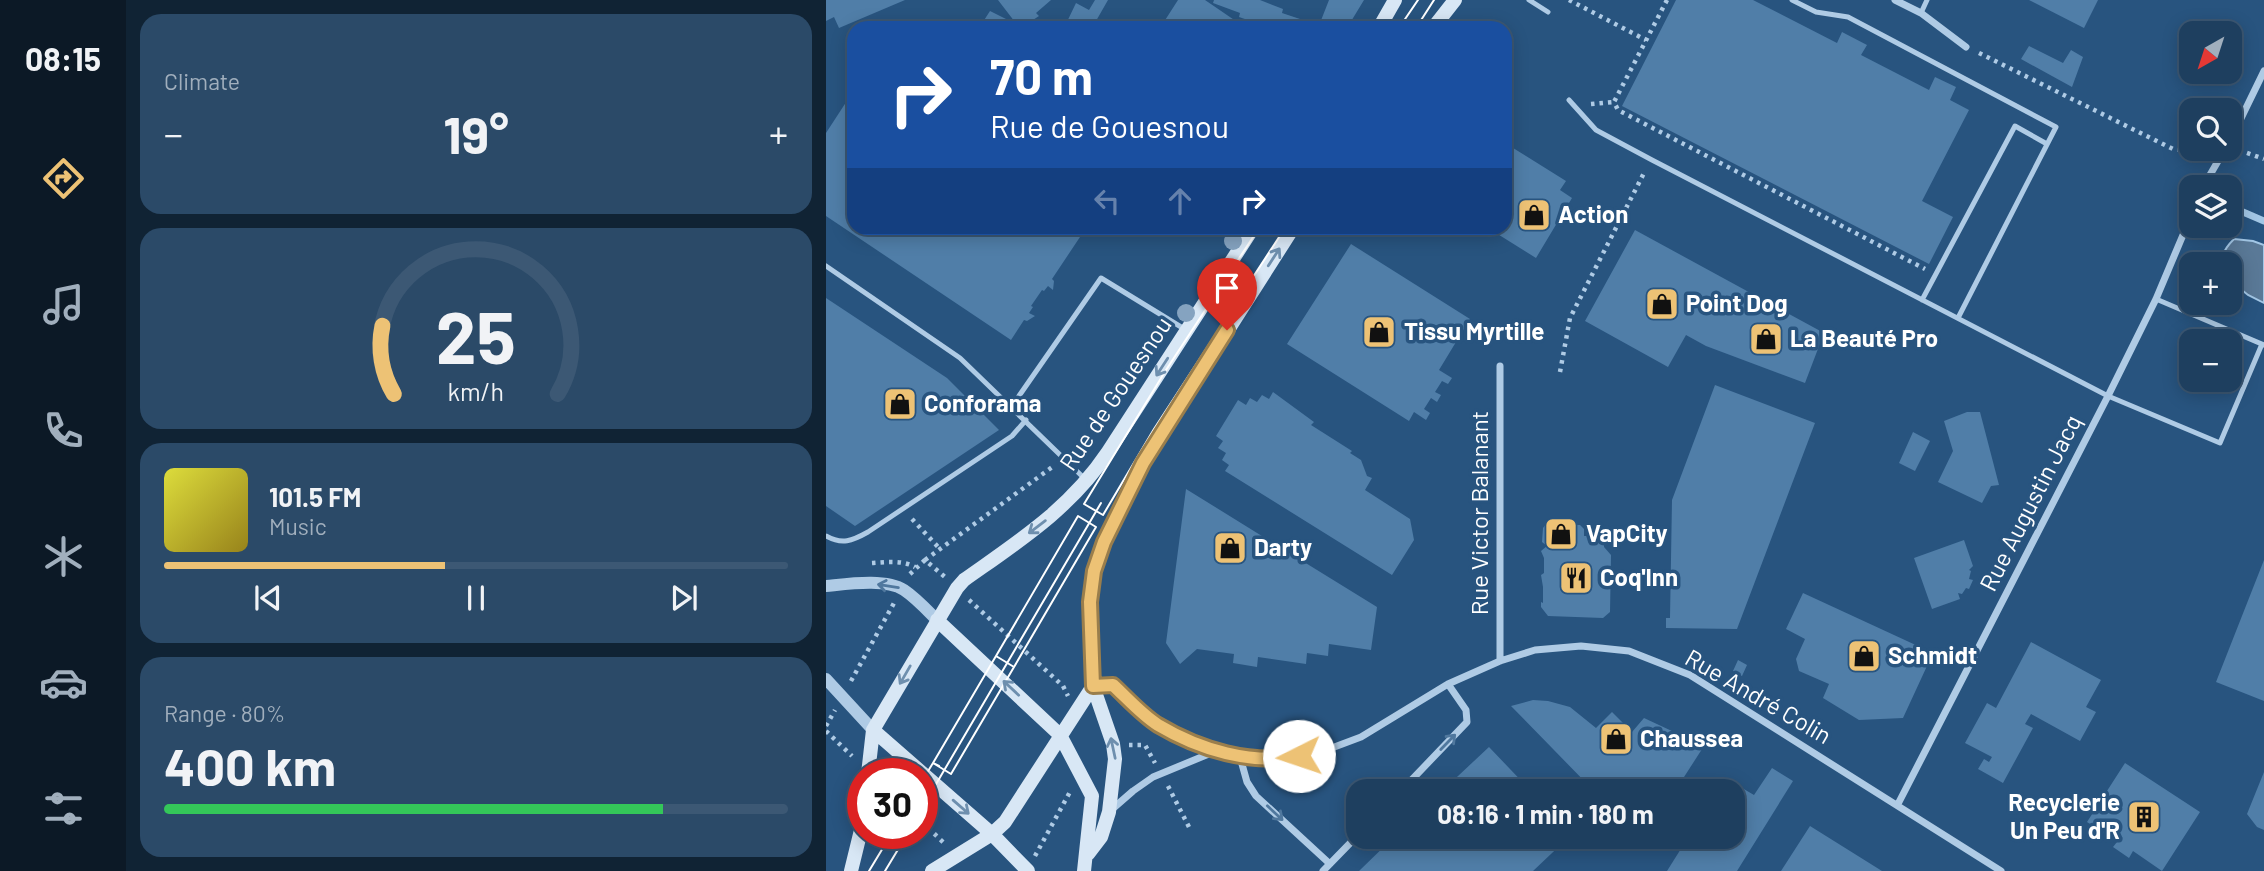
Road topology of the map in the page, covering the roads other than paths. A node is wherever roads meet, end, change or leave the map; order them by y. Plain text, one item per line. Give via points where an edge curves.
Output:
1 (1395, 0) edge
2 (1455, 0) edge
3 (1529, 0) edge
4 (1792, 0) edge
5 (1895, 0) edge
6 (1927, 0) edge
7 (1548, 12) dead end
8 (1921, 13) junction
9 (1383, 21) edge
10 (1438, 21) edge
11 (1966, 47) road end
12 (2264, 71) edge
13 (1569, 100) dead end
14 (2242, 116) edge
15 (2047, 144) junction
16 (1248, 235) edge
17 (1289, 235) edge
18 (2182, 238) edge
19 (826, 266) edge
20 (2156, 299) junction
21 (1922, 300) junction
22 (1958, 318) junction
23 (1186, 330) junction
24 (2263, 345) edge
25 (1500, 366) dead end
26 (2108, 396) junction
27 (1012, 406) junction
28 (1026, 421) junction
29 (1087, 481) junction
30 (826, 536) edge
31 (826, 586) edge
32 (937, 620) junction
33 (1500, 660) junction
34 (826, 679) edge
35 (1448, 684) junction
36 (1093, 686) junction
37 (873, 730) junction
38 (1060, 736) junction
39 (1216, 751) junction
40 (1240, 757) junction
41 (870, 758) edge
42 (1412, 779) edge
43 (1898, 804) junction
44 (1109, 812) junction
45 (992, 834) junction
46 (1346, 847) edge
47 (856, 849) edge
48 (1088, 854) junction
49 (1329, 864) junction
50 (1027, 870) edge
51 (851, 871) edge
52 (932, 871) edge
53 (1084, 871) edge
54 (1323, 871) edge
55 (2001, 871) edge

1 - 9 main road
2 - 10 main road
3 - 7 lane
4 - 15 lane via 1816,12 1848,17 2056,127
5 - 8 street
6 - 8 lane
8 - 11 street
12 - 14 street
13 - 21 lane via 1596,130
15 - 21 lane via 2015,126
15 - 22 lane
16 - 23 main road, Rue de Gouesnou
36 -> 17 main road via 1090,602 1094,571 1112,524 1143,463
18 - 20 street, Rue Augustin Jacq
19 - 27 lane via 953,352
20 - 24 lane
20 - 26 street, Rue Augustin Jacq
21 - 22 lane
22 - 26 lane
23 - 27 lane via 1101,278
23 -> 29 main road, Rue de Gouesnou
24 - 26 lane via 2220,443
25 - 33 street, Rue Victor Balanant
26 - 43 street, Rue Augustin Jacq
27 - 28 lane
28 - 29 lane
28 - 30 lane via 1012,436 856,539 838,542
29 -> 32 main road, Rue de Gouesnou via 1041,525 964,580
32 -> 31 street via 902,588 865,583
32 -> 37 main road, Rue de Gouesnou
38 -> 32 main road
33 - 35 street, Rue André Colin
33 - 43 street, Rue André Colin via 1535,650 1581,646 1629,651 1690,675
34 - 37 street
35 - 40 street, Rue André Colin via 1361,737 1321,752 1278,760
42 -> 35 street via 1467,722 1466,710
36 - 38 main road
36 - 39 street, Rue André Colin via 1113,685 1157,724
44 -> 36 main road via 1114,752
37 - 41 main road, Rue de Gouesnou
37 -> 45 main road
38 - 45 main road
38 - 48 main road via 1092,796
39 - 40 street, Rue André Colin
39 - 44 street via 1153,777
40 -> 49 street via 1256,796
43 - 55 street, Rue André Colin
44 - 48 main road via 1101,837
45 - 50 main road
45 - 52 main road
46 - 49 street
47 - 51 main road
48 - 53 main road
49 - 54 street

